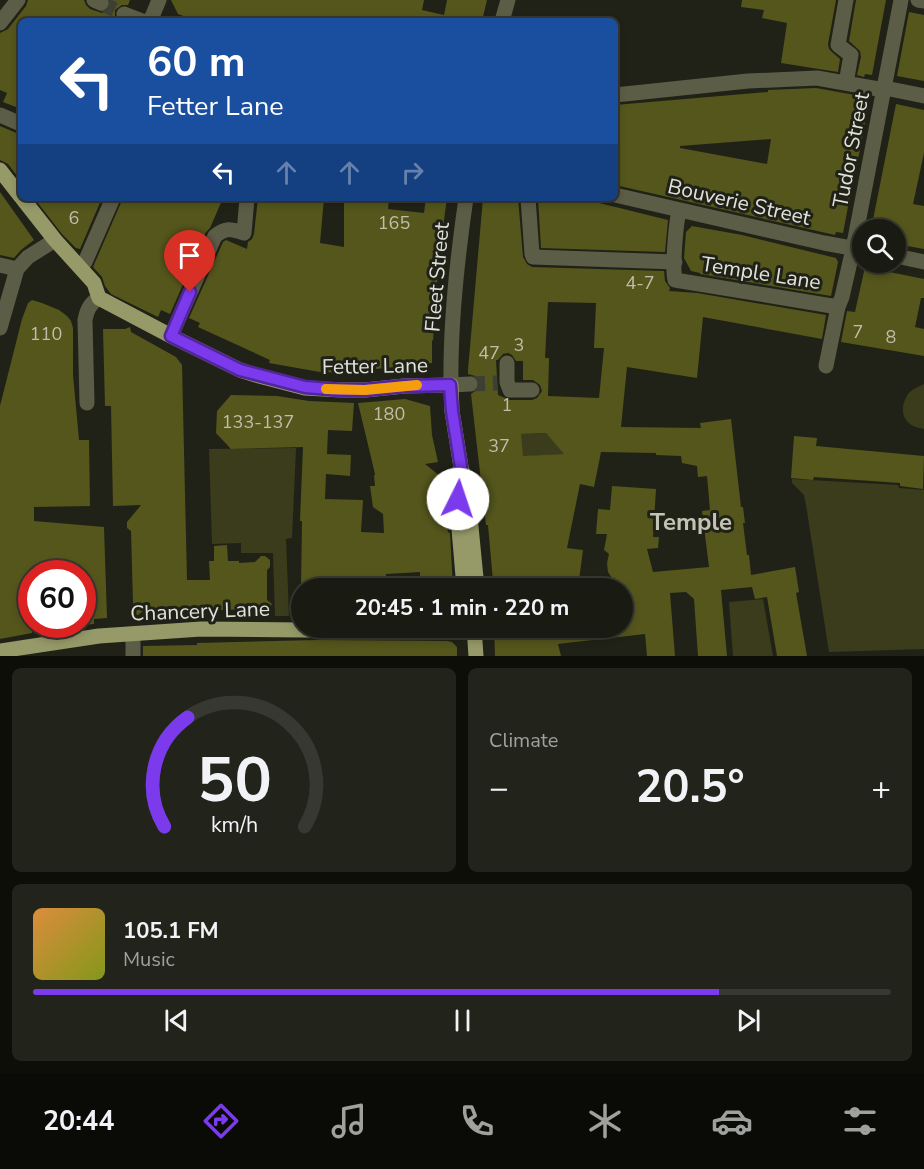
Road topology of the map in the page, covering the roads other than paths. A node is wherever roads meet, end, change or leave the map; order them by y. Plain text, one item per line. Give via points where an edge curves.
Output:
1 (18, 0) edge
2 (159, 0) edge
3 (508, 0) edge
4 (846, 0) edge
5 (901, 0) edge
6 (918, 0) edge
7 (924, 1) edge
8 (124, 14) tunnel mouth
9 (142, 18) edge
10 (152, 18) edge
11 (503, 18) edge
12 (0, 23) edge
13 (846, 83) junction
14 (884, 90) junction
15 (618, 95) edge
16 (924, 96) edge
17 (0, 115) edge
18 (18, 123) edge
19 (0, 170) edge
20 (18, 194) edge
21 (618, 196) edge
22 (23, 201) edge
23 (112, 201) edge
24 (247, 201) edge
25 (466, 201) edge
26 (528, 201) edge
27 (679, 210) junction
28 (863, 219) edge
29 (55, 240) junction
30 (852, 248) edge
31 (906, 258) edge
32 (85, 262) dead end
33 (675, 262) junction
34 (924, 262) edge
35 (0, 264) edge
36 (852, 267) edge
37 (17, 269) junction
38 (99, 298) junction
39 (838, 307) junction
40 (0, 328) edge
41 (171, 336) junction
42 (507, 363) dead end
43 (826, 366) dead end
44 (470, 384) tunnel mouth
45 (450, 385) junction
46 (532, 390) dead end
47 (87, 403) dead end
48 (461, 467) junction
49 (463, 578) edge
50 (476, 578) edge
51 (291, 630) edge
52 (133, 634) junction
53 (475, 638) edge
54 (0, 651) edge
55 (134, 656) edge
56 (476, 656) edge

1 - 12 street
2 - 10 street
3 - 11 street
4 - 13 street via 838,45 851,56
5 - 14 street, Tudor Street
6 - 7 street
8 - 9 street
13 - 14 street
13 - 15 street via 817,78 769,79
14 - 16 street
14 - 28 street, Tudor Street
17 - 18 street
19 - 20 main road
21 - 27 street, Bouverie Street
22 - 29 main road
23 - 32 street
24 - 41 street via 244,233 223,230 215,236
25 - 45 street, Fleet Street via 455,282
26 - 33 street via 533,257
27 - 30 street, Bouverie Street
27 - 33 street, Temple Lane
29 - 37 street
29 - 38 main road via 94,283
31 - 34 street
33 - 39 street, Temple Lane via 674,277 678,281
35 - 37 street
36 - 39 street, Tudor Street
37 - 40 street
38 - 41 main road, Fetter Lane
38 - 47 street via 92,302 85,320
39 - 43 street, Tudor Street
41 - 45 main road, Fetter Lane via 240,370 305,387 365,390
42 - 46 street via 502,382 510,390
44 - 45 street
45 - 48 main road, Fleet Street
48 - 49 main road, Fleet Street via 456,482
48 - 50 main road, Fleet Street via 467,486
51 - 52 main road, Chancery Lane via 201,629
52 - 54 main road, Chancery Lane
52 - 55 street
53 - 56 main road

